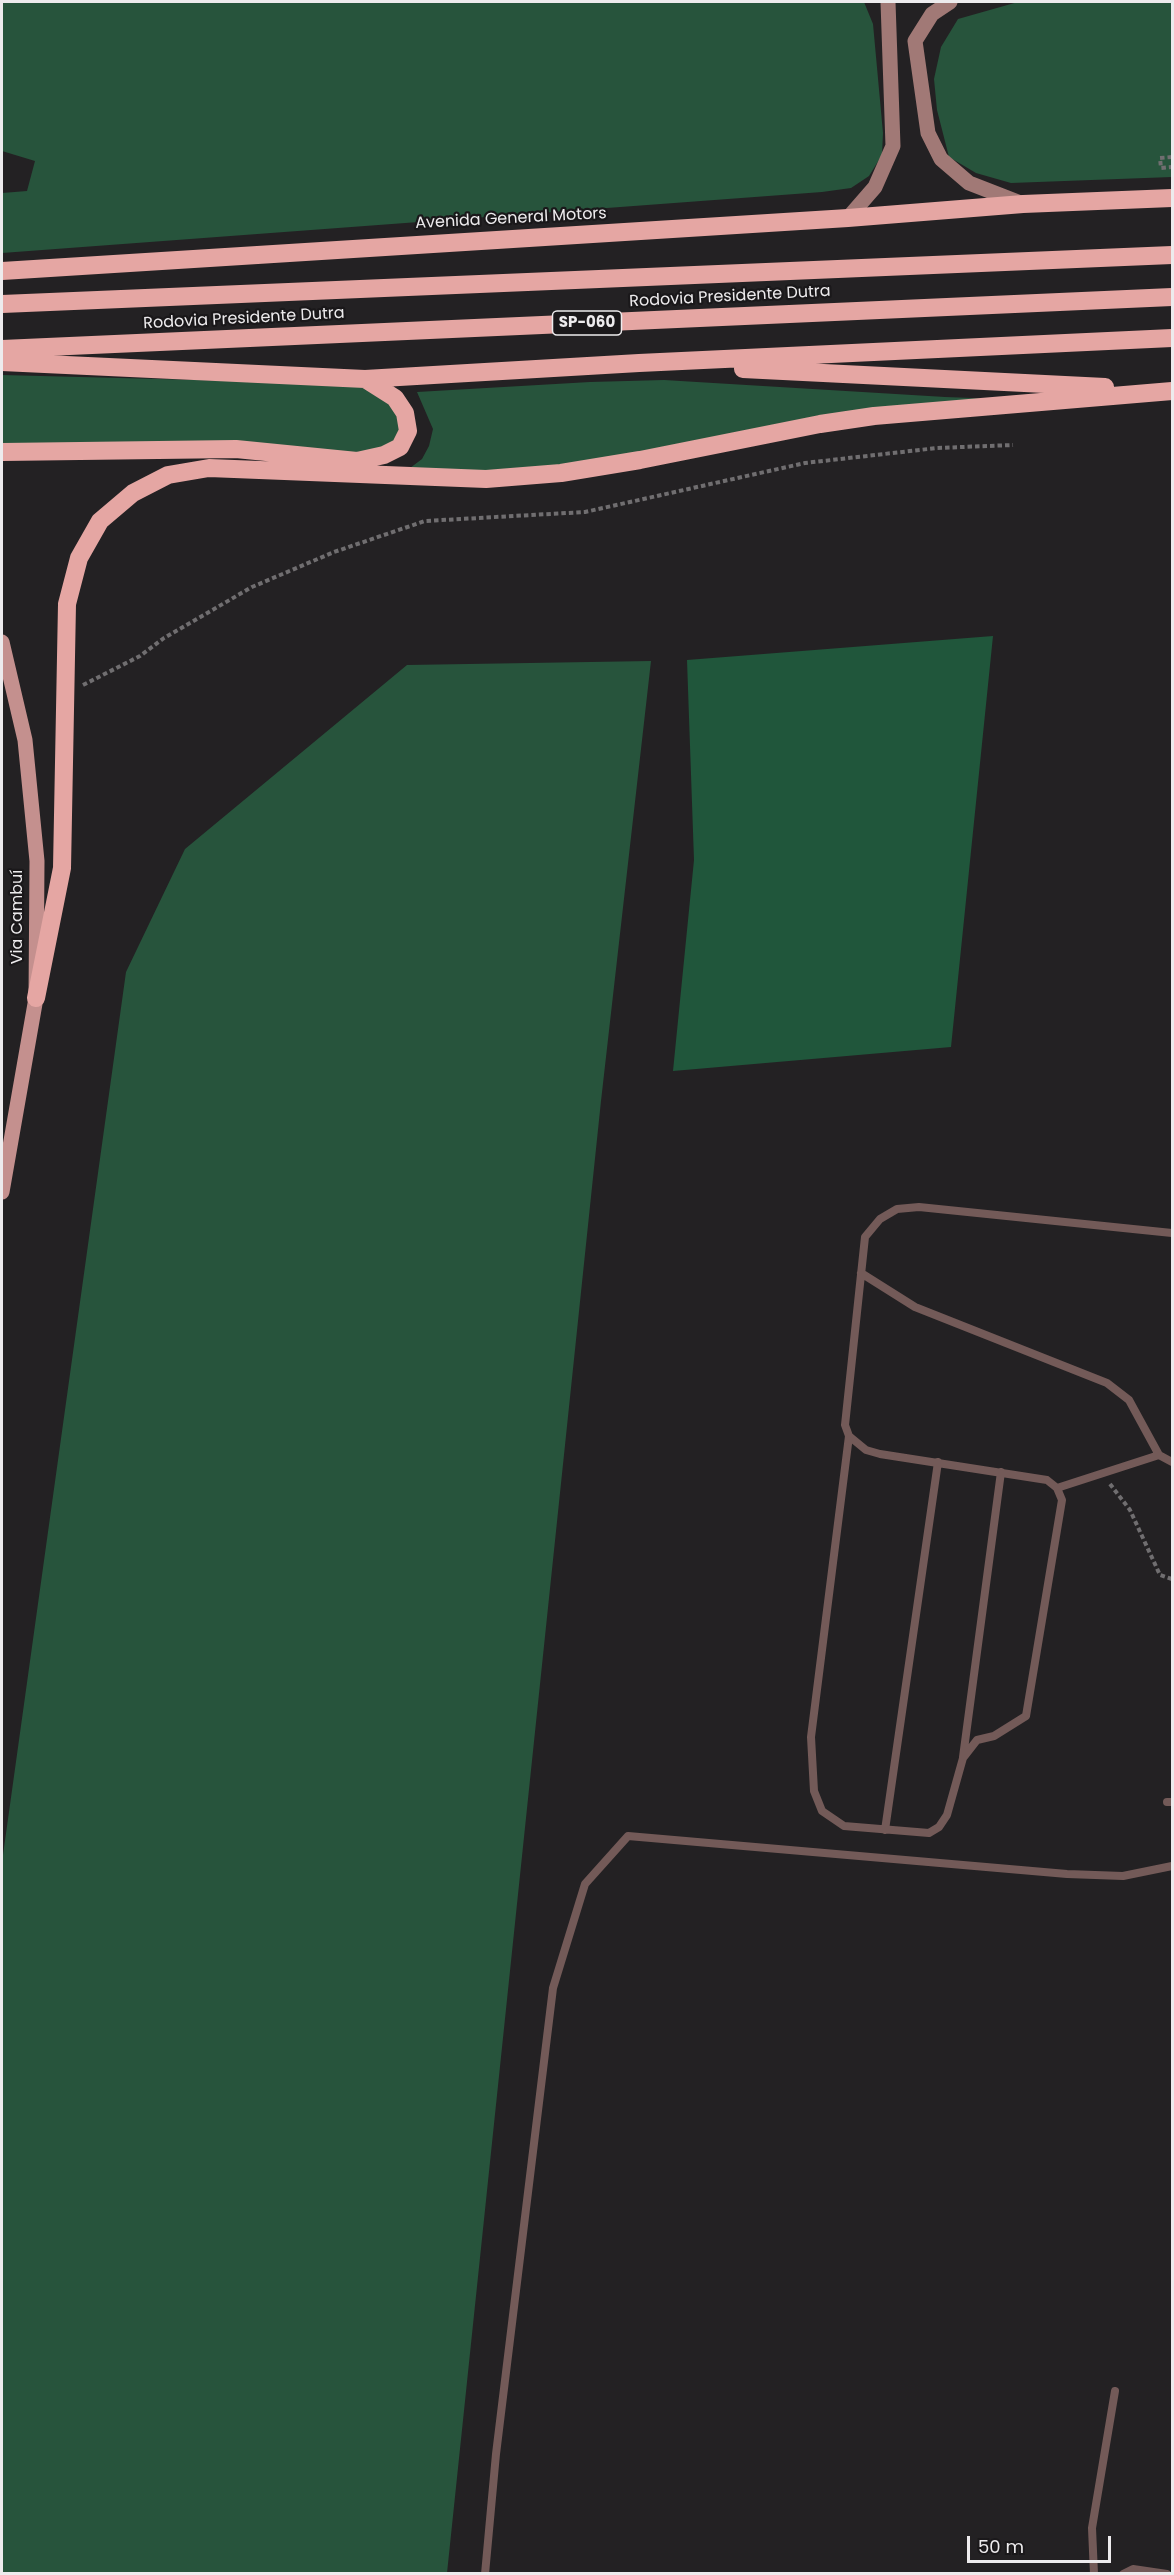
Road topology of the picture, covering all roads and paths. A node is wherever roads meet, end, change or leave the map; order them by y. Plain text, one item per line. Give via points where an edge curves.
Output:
1 (950, 2) edge
2 (885, 5) edge
3 (1173, 157) edge
4 (1173, 167) edge
5 (1173, 198) edge
6 (1023, 204) junction
7 (848, 218) junction
8 (1173, 255) edge
9 (2, 271) edge
10 (1173, 297) edge
11 (2, 304) edge
12 (1173, 338) edge
13 (2, 349) edge
14 (2, 362) edge
15 (639, 363) junction
16 (366, 379) junction
17 (1173, 391) edge
18 (1013, 445) dead end
19 (2, 452) edge
20 (2, 642) edge
21 (66, 693) junction
22 (36, 998) junction
23 (2, 1192) edge
24 (1173, 1233) edge
25 (861, 1274) junction
26 (849, 1436) junction
27 (1160, 1455) junction
28 (938, 1462) junction
29 (1173, 1462) edge
30 (1001, 1472) junction
31 (1103, 1474) junction
32 (1058, 1488) junction
33 (1173, 1579) edge
34 (963, 1758) junction
35 (885, 1830) junction
36 (1173, 1866) edge
37 (1115, 2391) dead end
38 (485, 2574) edge
39 (1094, 2574) edge
40 (1123, 2574) edge
41 (1167, 2574) edge

1 - 6 main road via 932,14 915,41 928,133 941,159 969,183
2 - 7 main road via 893,146 875,187
3 - 4 path via 1160,158 1161,168
5 - 6 highway, Avenida General Motors
6 - 7 highway, Avenida General Motors
7 - 9 highway, Avenida General Motors
8 - 11 highway, Rodovia Presidente Dutra
10 - 13 highway, Rodovia Presidente Dutra / SP-060
12 - 15 highway
14 - 16 highway
15 - 16 highway
15 - 17 highway
16 - 19 highway via 395,398 405,413 408,431 400,447 357,461 236,449
17 - 21 highway via 874,416 640,460 486,479 209,468 168,475 133,493 100,521 79,558 67,604
18 - 21 path via 937,448 805,463 585,512 425,521 252,586 140,656
20 - 22 main road, Via Cambuí via 25,740 37,861
21 - 22 highway via 62,868
22 - 23 main road, Via Cambuí
24 - 25 lane via 919,1207 897,1209 880,1219 865,1237
25 - 26 lane via 845,1425
25 - 27 lane via 915,1307 1107,1383 1129,1400
26 - 28 lane via 866,1450
26 - 35 lane via 811,1737 814,1791 822,1811 844,1826
27 - 29 lane
27 - 31 lane
28 - 30 lane
28 - 35 lane
30 - 32 lane via 1047,1480
30 - 34 lane
31 - 32 lane
31 - 33 path via 1130,1510 1160,1575
32 - 34 lane via 1062,1500 1026,1716 994,1736 977,1740
34 - 35 lane via 947,1815 939,1827 929,1833
36 - 38 lane via 1123,1876 1067,1874 628,1836 585,1884 553,1988
37 - 39 lane via 1092,2528
40 - 41 lane via 1133,2569

